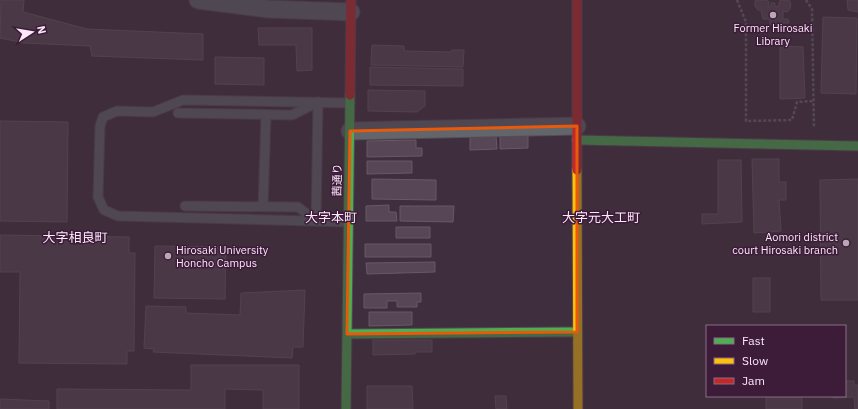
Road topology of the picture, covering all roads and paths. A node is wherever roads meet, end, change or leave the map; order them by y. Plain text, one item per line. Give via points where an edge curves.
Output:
1 (198, 0) edge
2 (577, 0) edge
3 (737, 0) edge
4 (806, 0) edge
5 (351, 6) edge
6 (813, 101) junction
7 (318, 102) junction
8 (350, 103) junction
9 (178, 113) dead end
10 (266, 115) junction
11 (350, 131) junction
12 (577, 133) junction
13 (814, 145) junction
14 (858, 146) edge
15 (185, 206) dead end
16 (263, 207) junction
17 (316, 222) junction
18 (348, 222) junction
19 (577, 332) junction
20 (347, 334) junction
21 (346, 409) edge
22 (578, 409) edge

1 - 5 street via 268,9
2 - 12 street
3 - 6 path via 746,22 746,121 792,120 797,102
4 - 6 path via 812,9
5 - 8 street, 茜通り
6 - 13 path
7 - 8 lane
7 - 10 lane via 292,115
7 - 17 lane
7 - 17 lane via 183,100 153,112 117,110 103,117 100,126 98,197 104,210 118,216
8 - 11 street, 茜通り
9 - 10 lane
10 - 16 lane
11 - 12 street
11 - 18 street, 茜通り
12 - 13 street
12 - 19 street
13 - 14 street
15 - 16 lane
16 - 17 lane via 298,207
17 - 18 lane
18 - 20 street, 茜通り
19 - 20 street
19 - 22 street
20 - 21 street, 茜通り

